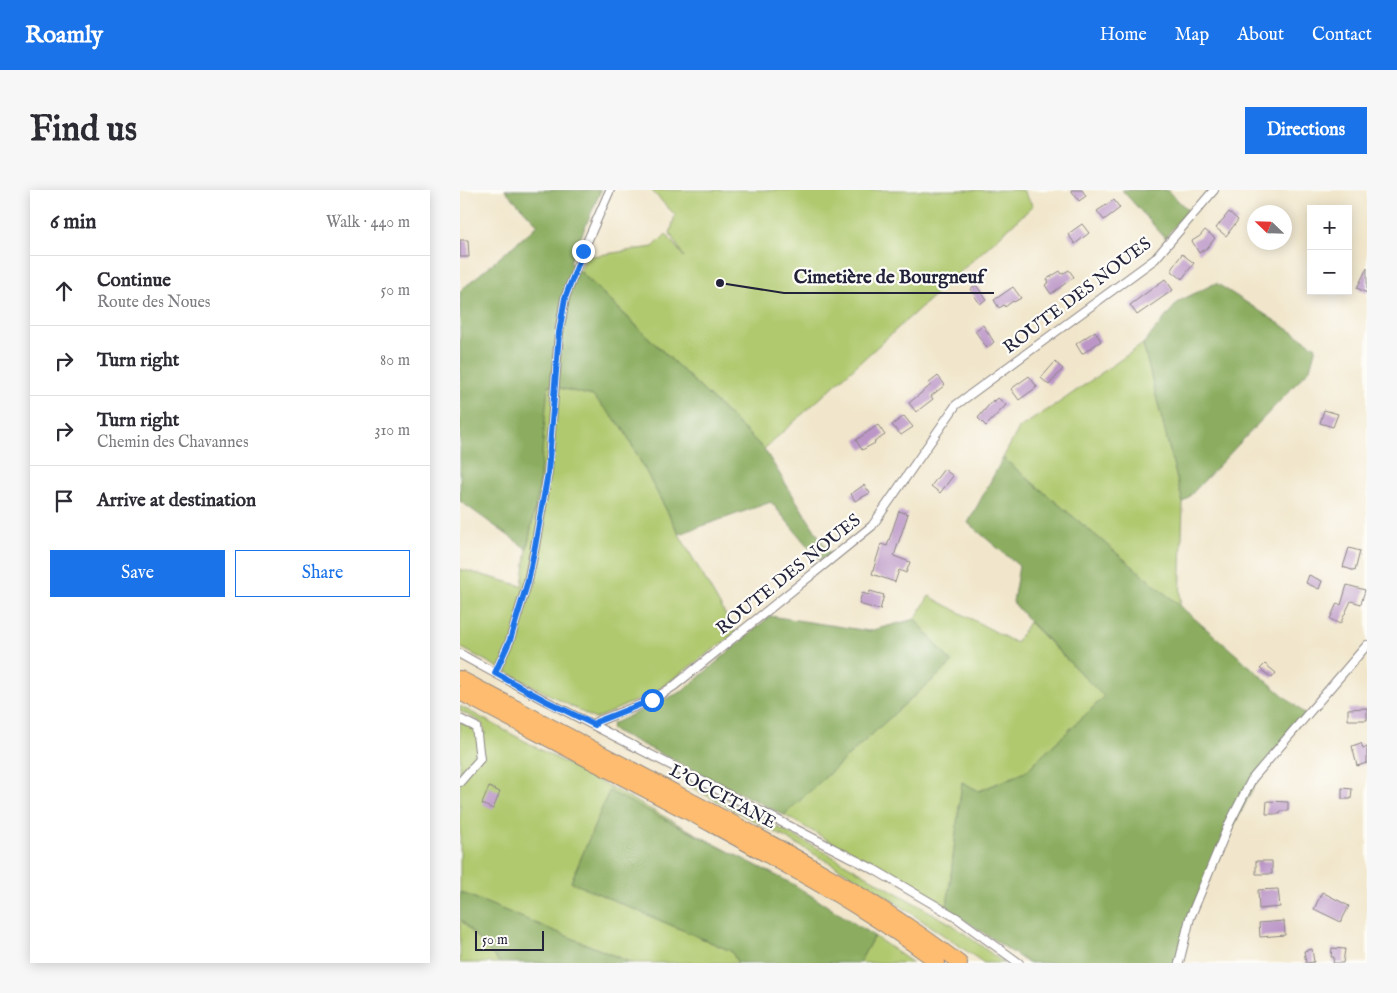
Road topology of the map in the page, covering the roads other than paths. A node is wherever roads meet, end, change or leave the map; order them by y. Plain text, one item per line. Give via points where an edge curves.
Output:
1 (610, 190) edge
2 (1214, 190) edge
3 (1367, 645) edge
4 (460, 654) edge
5 (495, 673) junction
6 (460, 678) edge
7 (460, 693) edge
8 (460, 719) edge
9 (595, 725) junction
10 (460, 782) edge
11 (938, 963) edge
12 (960, 963) edge
13 (1019, 963) edge
14 (1178, 963) edge

1 - 5 street via 565,298 559,333 548,473 534,552 510,640
2 - 9 street, ROUTE DES NOUES via 1155,259 956,405 872,526 674,686 652,700
3 - 14 street via 1252,779 1229,824 1190,918
4 - 5 street
5 - 9 street
6 - 12 highway, L'OCCITANE via 777,846 852,890
7 - 11 highway, L'OCCITANE via 817,883
8 - 10 street via 476,727 480,760
9 - 13 street via 875,870 957,918

